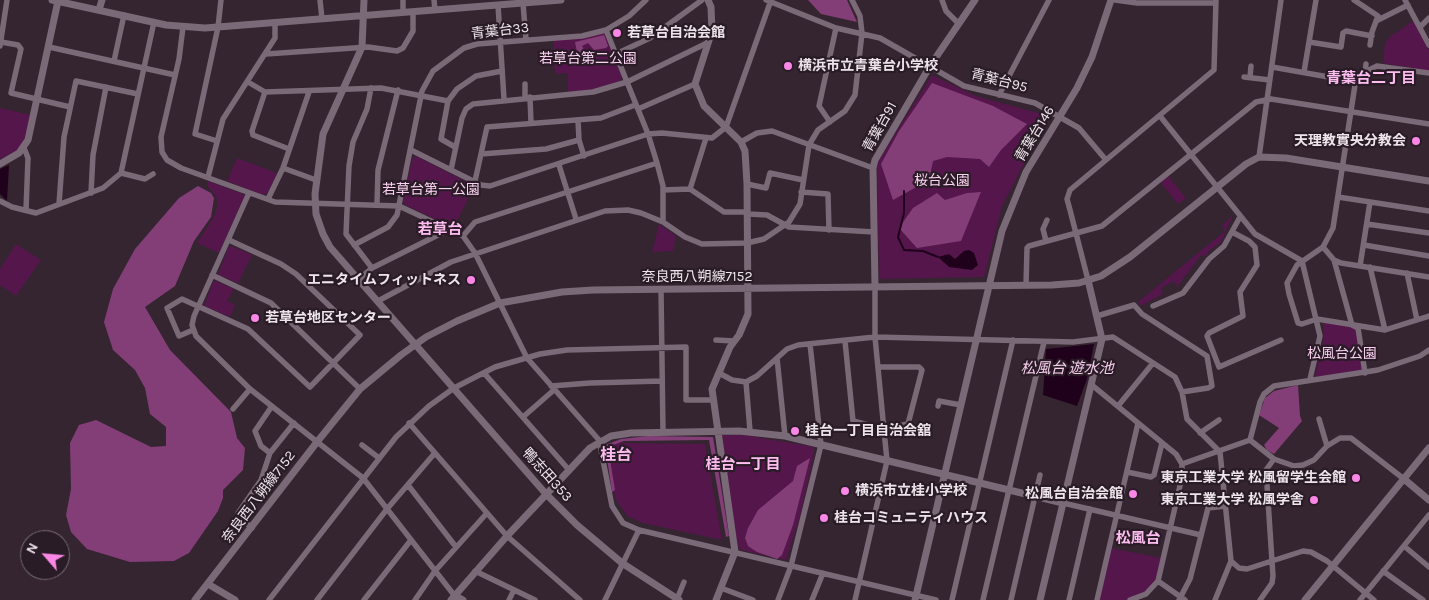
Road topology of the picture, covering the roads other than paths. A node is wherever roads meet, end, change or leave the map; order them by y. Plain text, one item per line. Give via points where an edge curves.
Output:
1 (7, 0) edge
2 (102, 0) edge
3 (220, 0) edge
4 (320, 0) edge
5 (364, 0) edge
6 (403, 0) edge
7 (434, 0) edge
8 (561, 0) edge
9 (646, 0) edge
10 (702, 0) edge
11 (708, 0) edge
12 (852, 0) edge
13 (942, 0) edge
14 (975, 0) edge
15 (1048, 0) edge
16 (1111, 0) edge
17 (1115, 0) edge
18 (1281, 0) edge
19 (1316, 0) edge
20 (1354, 0) edge
21 (55, 1) edge
22 (768, 1) edge
23 (1216, 1) edge
24 (1407, 2) edge
25 (523, 3) junction
26 (465, 4) edge
27 (498, 5) junction
28 (100, 10) junction
29 (435, 10) junction
30 (403, 12) junction
31 (413, 12) junction
32 (124, 15) junction
33 (365, 16) junction
34 (1429, 18) edge
35 (322, 19) junction
36 (1376, 21) junction
37 (2, 22) edge
38 (154, 22) junction
39 (275, 22) junction
40 (958, 23) junction
41 (183, 27) junction
42 (218, 27) junction
43 (1420, 27) junction
44 (836, 28) junction
45 (606, 30) junction
46 (862, 33) junction
47 (1372, 36) junction
48 (526, 40) junction
49 (500, 42) junction
50 (1309, 42) junction
51 (708, 43) junction
52 (0, 44) edge
53 (1370, 45) dead end
54 (1429, 45) edge
55 (49, 47) junction
56 (362, 47) junction
57 (266, 54) junction
58 (616, 54) junction
59 (114, 61) junction
60 (1366, 64) dead end
61 (930, 66) junction
62 (1251, 66) dead end
63 (1272, 67) junction
64 (143, 68) junction
65 (502, 71) junction
66 (1304, 72) junction
67 (1365, 72) junction
68 (1429, 73) edge
69 (175, 75) junction
70 (1270, 80) junction
71 (248, 82) junction
72 (627, 82) junction
73 (1357, 82) junction
74 (525, 84) dead end
75 (695, 84) junction
76 (106, 87) junction
77 (371, 88) junction
78 (343, 89) junction
79 (398, 90) junction
80 (265, 92) junction
81 (309, 92) junction
82 (138, 94) junction
83 (421, 95) junction
84 (1000, 95) junction
85 (528, 98) junction
86 (504, 99) junction
87 (1267, 99) junction
88 (38, 100) junction
89 (448, 101) junction
90 (70, 107) junction
91 (637, 107) junction
92 (1351, 112) junction
93 (1060, 116) junction
94 (1160, 116) junction
95 (578, 120) junction
96 (531, 122) junction
97 (830, 122) junction
98 (1429, 124) edge
99 (726, 127) junction
100 (648, 134) junction
101 (706, 138) junction
102 (217, 140) junction
103 (579, 140) junction
104 (741, 142) junction
105 (809, 145) junction
106 (455, 147) junction
107 (24, 148) junction
108 (289, 149) junction
109 (411, 150) junction
110 (481, 154) junction
111 (1190, 154) junction
112 (584, 156) junction
113 (1259, 157) junction
114 (1106, 160) junction
115 (657, 163) junction
116 (0, 164) edge
117 (559, 165) junction
118 (283, 168) junction
119 (873, 168) junction
120 (1343, 168) junction
121 (451, 170) junction
122 (121, 173) junction
123 (153, 174) dead end
124 (208, 177) junction
125 (316, 180) junction
126 (803, 180) junction
127 (475, 181) junction
128 (1429, 181) edge
129 (747, 184) junction
130 (1217, 188) junction
131 (690, 189) junction
132 (663, 190) junction
133 (91, 192) junction
134 (249, 192) junction
135 (567, 192) junction
136 (801, 192) junction
137 (1338, 196) junction
138 (268, 198) junction
139 (0, 201) edge
140 (1370, 202) junction
141 (59, 204) junction
142 (315, 204) junction
143 (346, 204) junction
144 (377, 204) junction
145 (399, 206) junction
146 (26, 210) junction
147 (1429, 211) edge
148 (746, 212) junction
149 (1240, 217) junction
150 (576, 219) junction
151 (1047, 220) dead end
152 (662, 222) junction
153 (786, 224) junction
154 (1367, 224) junction
155 (450, 229) junction
156 (828, 230) junction
157 (874, 232) junction
158 (1232, 232) junction
159 (1429, 233) edge
160 (1076, 234) junction
161 (463, 236) junction
162 (229, 240) junction
163 (1046, 241) junction
164 (747, 243) junction
165 (354, 245) junction
166 (1364, 245) junction
167 (1323, 247) junction
168 (475, 253) junction
169 (1429, 256) edge
170 (1334, 260) junction
171 (1302, 261) junction
172 (1360, 266) junction
173 (1370, 267) junction
174 (372, 268) junction
175 (1407, 273) junction
176 (212, 275) junction
177 (1429, 277) edge
178 (359, 279) junction
179 (1088, 280) junction
180 (990, 284) junction
181 (1026, 285) junction
182 (874, 287) junction
183 (661, 289) junction
184 (747, 289) junction
185 (378, 301) junction
186 (500, 304) junction
187 (199, 306) junction
188 (1153, 306) dead end
189 (1097, 316) junction
190 (1429, 316) edge
191 (1317, 319) junction
192 (1417, 320) junction
193 (1352, 325) junction
194 (194, 330) junction
195 (1385, 330) junction
196 (875, 337) junction
197 (1102, 338) junction
198 (716, 340) dead end
199 (845, 340) junction
200 (976, 340) junction
201 (1013, 340) junction
202 (1281, 340) dead end
203 (734, 341) junction
204 (1044, 342) junction
205 (415, 344) junction
206 (810, 344) junction
207 (662, 348) junction
208 (1429, 350) edge
209 (527, 358) junction
210 (777, 358) junction
211 (334, 363) junction
212 (1153, 363) junction
213 (879, 366) junction
214 (484, 373) junction
215 (1365, 373) junction
216 (719, 374) junction
217 (1310, 379) junction
218 (662, 381) junction
219 (746, 382) junction
220 (1092, 384) junction
221 (454, 388) junction
222 (553, 388) junction
223 (250, 389) junction
224 (360, 389) junction
225 (1182, 392) junction
226 (712, 400) junction
227 (939, 401) dead end
228 (272, 406) junction
229 (961, 406) junction
230 (1118, 406) junction
231 (233, 410) dead end
232 (523, 417) junction
233 (1319, 419) dead end
234 (1218, 420) dead end
235 (409, 423) junction
236 (1138, 423) junction
237 (294, 424) junction
238 (884, 429) junction
239 (717, 431) junction
240 (663, 432) junction
241 (750, 432) junction
242 (1200, 434) junction
243 (785, 436) junction
244 (1250, 440) junction
245 (317, 442) junction
246 (598, 443) junction
247 (1162, 443) junction
248 (362, 445) dead end
249 (820, 445) junction
250 (1327, 446) junction
251 (1429, 448) edge
252 (1220, 452) junction
253 (270, 453) junction
254 (434, 454) junction
255 (379, 458) junction
256 (1274, 459) junction
257 (887, 461) junction
258 (1182, 464) junction
259 (568, 470) junction
260 (1127, 472) junction
261 (945, 474) junction
262 (1040, 475) dead end
263 (363, 478) junction
264 (1404, 479) junction
265 (980, 483) junction
266 (408, 485) junction
267 (1009, 490) junction
268 (546, 494) junction
269 (1036, 496) junction
270 (1429, 500) edge
271 (1063, 503) junction
272 (1226, 506) junction
273 (387, 509) junction
274 (1090, 509) junction
275 (486, 513) junction
276 (1117, 515) junction
277 (1429, 515) edge
278 (252, 528) junction
279 (1170, 528) junction
280 (639, 530) junction
281 (1201, 535) junction
282 (506, 536) junction
283 (411, 540) junction
284 (1404, 546) junction
285 (456, 547) junction
286 (734, 552) junction
287 (1231, 561) junction
288 (1273, 562) junction
289 (622, 563) junction
290 (791, 566) junction
291 (1332, 566) junction
292 (1428, 566) edge
293 (435, 571) junction
294 (475, 571) junction
295 (1383, 571) junction
296 (822, 573) junction
297 (1158, 581) junction
298 (684, 582) dead end
299 (858, 582) junction
300 (208, 584) junction
301 (721, 588) junction
302 (514, 590) junction
303 (1366, 593) junction
304 (453, 598) edge
305 (916, 598) edge
306 (678, 599) edge
307 (1181, 599) edge
308 (195, 600) edge
309 (235, 600) edge
310 (269, 600) edge
311 (317, 600) edge
312 (364, 600) edge
313 (415, 600) edge
314 (463, 600) edge
315 (509, 600) edge
316 (535, 600) edge
317 (580, 600) edge
318 (605, 600) edge
319 (716, 600) edge
320 (753, 600) edge
321 (778, 600) edge
322 (812, 600) edge
323 (855, 600) edge
324 (936, 600) edge
325 (952, 600) edge
326 (983, 600) edge
327 (1011, 600) edge
328 (1040, 600) edge
329 (1069, 600) edge
330 (1097, 600) edge
331 (1130, 600) edge
332 (1215, 600) edge
333 (1260, 600) edge
334 (1305, 600) edge
335 (1360, 600) edge
336 (1374, 600) edge
337 (1423, 600) edge

1 - 37 street
2 - 28 street
3 - 42 street
4 - 35 street
5 - 33 street, 鴨志田353
6 - 30 street
7 - 29 street
8 - 25 street
9 - 45 street, 青葉台33 via 624,20
10 - 58 street via 650,38
11 - 51 street via 713,20
12 - 46 street via 860,16
13 - 40 street
14 - 40 street, 青葉台91
15 - 84 street
16 - 93 street, 青葉台146 via 1092,57
17 - 23 street via 1137,3
18 - 63 street
19 - 50 street
20 - 36 street via 1378,16
21 - 28 street
21 - 55 street
22 - 44 street, 青葉台95
22 - 99 street
23 - 94 street via 1214,70
24 - 36 street
24 - 43 street
25 - 27 street
25 - 48 street
26 - 27 street
26 - 29 street
27 - 49 street
28 - 32 street
29 - 31 street
30 - 31 street
30 - 33 street
31 - 56 street via 413,31 404,48 397,51
32 - 38 street
32 - 59 street
33 - 35 street
33 - 56 street, 鴨志田353
34 - 43 street
35 - 39 street
36 - 47 street
37 - 52 street
38 - 41 street
38 - 64 street
39 - 42 street
39 - 57 street via 275,38
40 - 61 street, 青葉台91
41 - 42 street
41 - 69 street
42 - 102 street via 194,134
43 - 54 street
44 - 46 street, 青葉台95
44 - 97 street via 819,106
45 - 48 street, 青葉台33 via 582,36
45 - 58 street
46 - 61 street, 青葉台95 via 880,38
46 - 97 street via 855,95 845,111
47 - 50 street via 1346,31 1341,47
47 - 53 street
48 - 49 street, 青葉台33
49 - 65 street
49 - 83 street, 青葉台33 via 464,48 433,71
50 - 66 street
51 - 72 street
51 - 75 street
52 - 88 street via 18,45 21,49 11,93
55 - 59 street
55 - 88 street
56 - 57 street
56 - 78 street, 鴨志田353
57 - 71 street
58 - 72 street
59 - 64 street
60 - 67 street
61 - 84 street, 青葉台95 via 964,86
61 - 119 street, 青葉台91 via 881,146
62 - 70 street via 1247,77
63 - 66 street
63 - 70 street
64 - 69 street
64 - 82 street
65 - 86 street
65 - 89 street via 476,76 457,89
66 - 73 street
67 - 68 street via 1377,66
67 - 73 street
69 - 124 street via 162,152 174,164
70 - 87 street
71 - 80 street
71 - 102 street via 223,119
72 - 85 street via 590,93
72 - 91 street
73 - 92 street
74 - 85 street
75 - 91 street
75 - 99 street via 704,106
76 - 82 street
76 - 90 street via 76,81
76 - 133 street via 93,154
77 - 78 street
77 - 79 street
77 - 143 street via 368,109 351,150
78 - 81 street
78 - 125 street, 鴨志田353 via 323,134
79 - 83 street
79 - 144 street via 378,170
80 - 81 street
80 - 108 street via 252,131 254,135
81 - 108 street
82 - 122 street
83 - 89 street
83 - 109 street, 青葉台33
84 - 93 street, 青葉台95 via 1035,103
85 - 86 street
85 - 96 street
86 - 106 street via 482,101 466,109
87 - 92 street
87 - 111 street via 1256,102
87 - 113 street
88 - 90 street
88 - 107 street
89 - 106 street via 441,139
90 - 141 street via 60,160
91 - 95 street via 601,118
91 - 100 street
92 - 98 street
92 - 120 street
93 - 114 street, 青葉台95 via 1079,128
93 - 180 street, 青葉台146 via 1012,202
94 - 111 street
94 - 114 street
95 - 96 street
95 - 103 street
96 - 110 street via 487,127
97 - 105 street via 818,130
99 - 101 street via 718,136
99 - 104 street
100 - 101 street
100 - 112 street
100 - 115 street
101 - 131 street
102 - 124 street
103 - 110 street via 546,149
103 - 112 street
104 - 105 street via 756,133 772,131
104 - 129 street via 745,151
105 - 119 street
105 - 126 street
106 - 121 street
107 - 116 street
107 - 146 street via 28,158
108 - 118 street
109 - 121 street
109 - 145 street, 青葉台33
110 - 127 street
111 - 130 street
111 - 160 street via 1102,226
112 - 117 street
113 - 120 street via 1286,158
113 - 130 street, 奈良西八朔線7152
114 - 160 street via 1070,190 1067,199
115 - 132 street
115 - 135 street
117 - 127 street via 490,186
117 - 135 street
118 - 125 street
118 - 138 street
119 - 157 street, 青葉台91
120 - 128 street
120 - 137 street
121 - 127 street
122 - 123 street via 145,179
122 - 133 street via 107,185
124 - 134 street
125 - 142 street, 鴨志田353
126 - 129 street via 770,173 766,188
126 - 136 street
129 - 148 street
130 - 149 street
130 - 179 street, 奈良西八朔線7152 via 1130,257 1101,276
131 - 132 street
131 - 148 street via 724,212
132 - 152 street
133 - 141 street
134 - 138 street
134 - 162 street
135 - 150 street
135 - 161 street via 475,222
136 - 153 street via 800,204
136 - 156 street via 828,194
137 - 140 street
137 - 167 street via 1333,228
138 - 142 street via 283,203
139 - 146 street
140 - 147 street
140 - 154 street
141 - 146 street via 36,213
142 - 143 street
142 - 178 street, 鴨志田353 via 318,224 330,247
143 - 144 street
143 - 165 street via 346,234
144 - 145 street
145 - 155 street
145 - 165 street, 青葉台33 via 393,223
148 - 153 street via 767,215
148 - 164 street
149 - 158 street
149 - 171 street via 1255,234
150 - 152 street via 605,211 628,210 642,212
150 - 168 street
151 - 163 street via 1043,229
152 - 164 street via 696,242
153 - 156 street via 789,227
153 - 164 street via 764,239
154 - 159 street
154 - 166 street
155 - 161 street
155 - 174 street
156 - 157 street
157 - 182 street, 青葉台91
158 - 188 street via 1224,246 1209,258 1183,293
158 - 202 street via 1255,247 1257,265 1240,292 1243,316 1207,336 1219,367
160 - 163 street
160 - 179 street
161 - 168 street
162 - 176 street
162 - 211 street via 296,274 360,335
163 - 181 street via 1027,248
164 - 184 street
165 - 174 street
166 - 169 street
166 - 172 street
167 - 170 street
167 - 171 street
168 - 185 street via 425,274
168 - 186 street
170 - 172 street
170 - 193 street
171 - 191 street
171 - 191 street via 1287,283 1289,294 1298,323
172 - 173 street
173 - 175 street
173 - 195 street
174 - 178 street
175 - 177 street
175 - 192 street
176 - 187 street
176 - 211 street via 271,303
178 - 185 street, 鴨志田353
179 - 181 street, 奈良西八朔線7152
179 - 189 street
180 - 181 street, 奈良西八朔線7152
180 - 182 street, 奈良西八朔線7152
180 - 200 street, 青葉台146
182 - 184 street, 奈良西八朔線7152
182 - 196 street
183 - 184 street, 奈良西八朔線7152
183 - 186 street, 奈良西八朔線7152 via 562,292
183 - 207 street
184 - 203 street via 748,314
185 - 205 street, 鴨志田353
186 - 205 street, 奈良西八朔線7152 via 457,321
186 - 209 street
187 - 194 street via 194,316
187 - 194 street via 182,299 168,308 179,336
187 - 211 street via 248,329 310,387
189 - 197 street
189 - 225 street via 1134,305 1142,314 1207,356 1212,386
190 - 192 street
191 - 193 street
191 - 217 street via 1320,336
192 - 195 street
193 - 195 street
193 - 215 street via 1358,328
194 - 223 street via 200,342
196 - 199 street
196 - 200 street
196 - 213 street
197 - 204 street
197 - 212 street via 1114,336
197 - 220 street
198 - 203 street
199 - 206 street
199 - 238 street via 853,421
200 - 201 street
200 - 229 street, 青葉台146
201 - 204 street
201 - 265 street
203 - 216 street
204 - 267 street
205 - 221 street, 鴨志田353 / 鴨志田353
205 - 224 street, 奈良西八朔線7152
206 - 210 street via 787,349
206 - 249 street
207 - 209 street via 588,348
207 - 218 street
207 - 226 street via 686,347 686,400
208 - 215 street via 1420,356
209 - 214 street
209 - 222 street
210 - 219 street
210 - 243 street
211 - 224 street
212 - 225 street via 1174,377
212 - 230 street
213 - 238 street
213 - 238 street via 919,367 922,370 910,421
214 - 221 street
214 - 232 street
215 - 217 street
216 - 219 street
216 - 226 street via 712,389
217 - 244 street via 1274,386 1264,394
218 - 222 street
218 - 240 street
219 - 241 street
220 - 230 street
220 - 271 street
221 - 235 street
221 - 268 street, 鴨志田353 / 鴨志田353
222 - 232 street
222 - 246 street via 599,440
223 - 228 street
223 - 231 street
224 - 245 street, 奈良西八朔線7152
225 - 242 street via 1187,419
226 - 239 street
227 - 229 street
228 - 237 street
228 - 253 street via 255,431 261,446
229 - 261 street, 青葉台146
230 - 236 street
232 - 259 street
233 - 250 street
234 - 242 street
235 - 254 street
235 - 255 street
236 - 247 street
236 - 260 street
237 - 245 street
237 - 253 street
238 - 257 street
239 - 240 street
239 - 241 street
239 - 286 street
240 - 246 street via 631,432 611,436
241 - 243 street
242 - 252 street
243 - 249 street
244 - 252 street
244 - 256 street
245 - 263 street
245 - 278 street, 奈良西八朔線7152
246 - 259 street
246 - 280 street via 602,448 612,506 623,523
247 - 258 street via 1176,454
247 - 260 street via 1154,475
248 - 255 street
249 - 257 street
249 - 290 street
250 - 256 street via 1303,466 1286,465
250 - 264 street via 1340,438 1351,438
251 - 264 street
252 - 258 street
252 - 272 street
253 - 278 street via 261,480 238,513
254 - 266 street
254 - 275 street
255 - 263 street
256 - 288 street via 1266,470
257 - 261 street
257 - 299 street
258 - 279 street
259 - 268 street
260 - 276 street
261 - 265 street
261 - 305 street, 青葉台146
262 - 269 street
263 - 273 street
263 - 310 street
264 - 270 street
264 - 291 street
265 - 267 street
265 - 325 street
266 - 273 street
266 - 285 street
267 - 269 street
267 - 326 street
268 - 282 street
268 - 289 street, 鴨志田353 / 鴨志田353 via 577,526
269 - 271 street
269 - 327 street
271 - 274 street
271 - 328 street
272 - 281 street via 1208,508
272 - 287 street
273 - 283 street
273 - 311 street
274 - 276 street
274 - 329 street
275 - 282 street
275 - 285 street
276 - 279 street
276 - 330 street
277 - 284 street
278 - 300 street, 奈良西八朔線7152
279 - 281 street
279 - 297 street
280 - 286 street
280 - 289 street
281 - 307 street via 1190,579
282 - 294 street
282 - 317 street
283 - 293 street
283 - 312 street
284 - 292 street
284 - 295 street
285 - 293 street
286 - 290 street
286 - 301 street
287 - 288 street via 1239,568 1247,569
287 - 332 street
288 - 291 street via 1303,551 1318,555
288 - 333 street via 1272,583
289 - 306 street, 鴨志田353 / 鴨志田353
289 - 318 street
290 - 296 street
290 - 321 street
291 - 303 street
291 - 334 street
293 - 304 street
293 - 313 street
294 - 302 street
294 - 304 street
295 - 303 street
295 - 337 street
296 - 299 street
296 - 322 street
297 - 307 street
297 - 331 street via 1146,594
298 - 306 street
299 - 305 street
299 - 323 street
300 - 308 street, 奈良西八朔線7152
300 - 309 street
301 - 319 street
301 - 320 street
302 - 315 street
302 - 316 street
303 - 335 street
303 - 336 street
304 - 314 street
305 - 324 street

